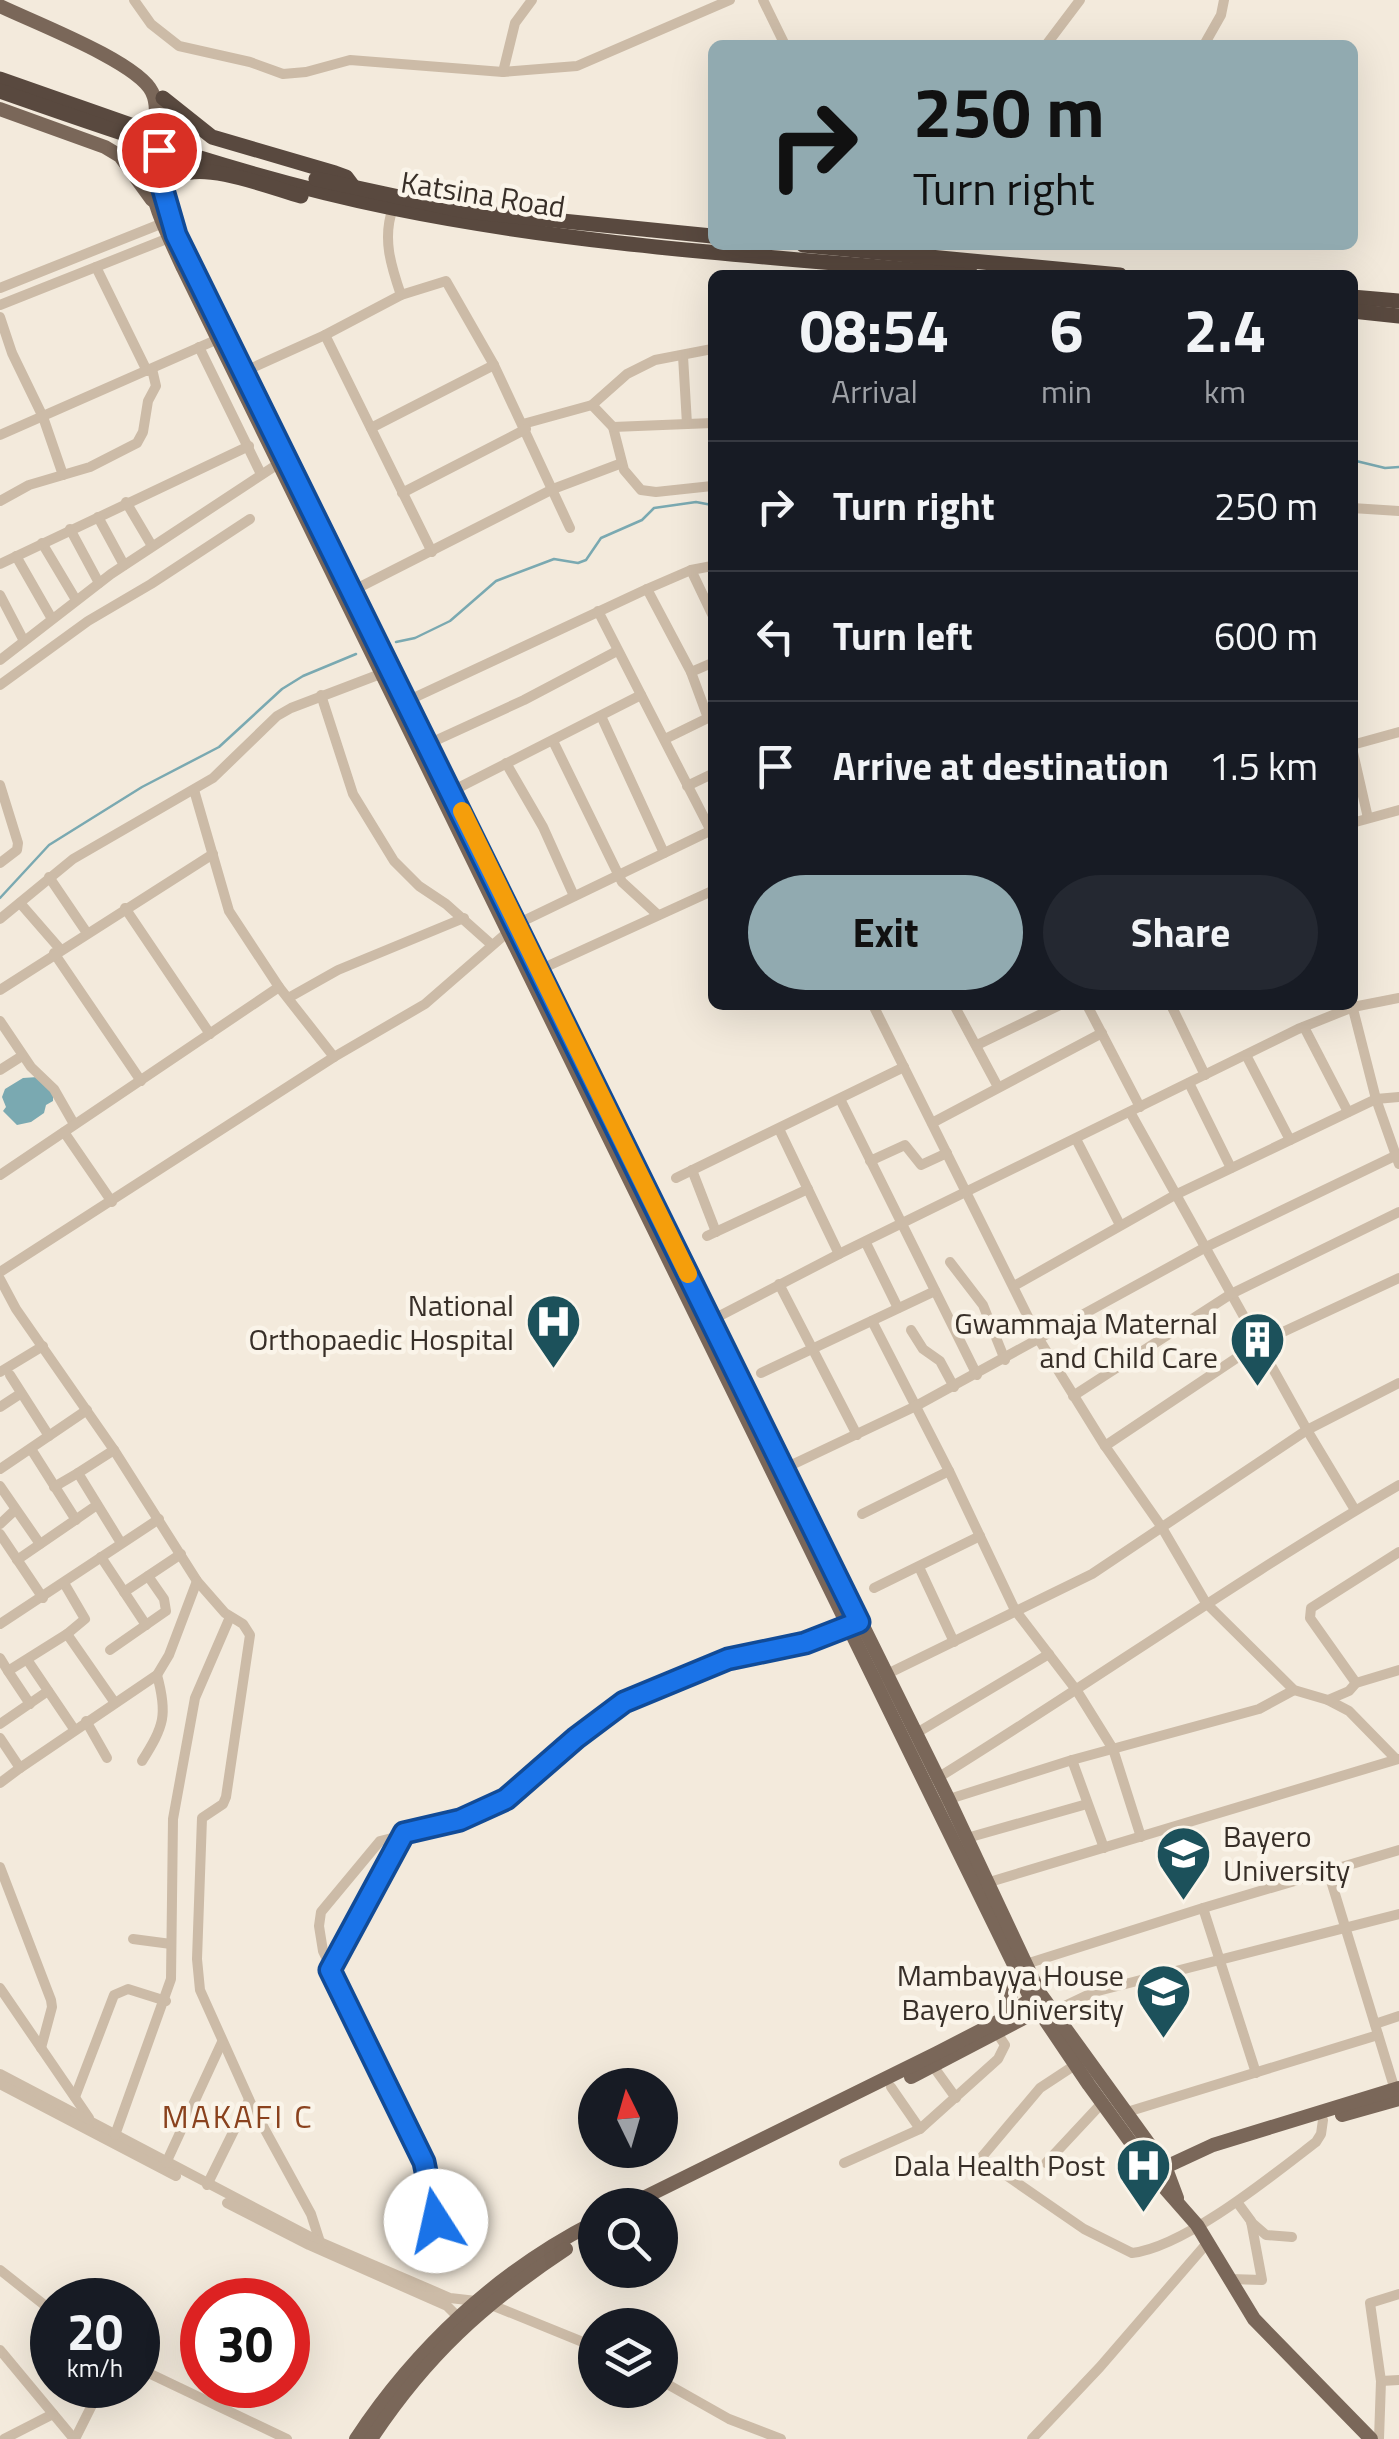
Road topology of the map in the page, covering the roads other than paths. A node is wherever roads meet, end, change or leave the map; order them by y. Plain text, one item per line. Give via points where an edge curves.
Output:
1 (8, 0) edge
2 (134, 0) edge
3 (532, 0) edge
4 (730, 0) edge
5 (763, 0) edge
6 (1080, 0) edge
7 (1224, 0) edge
8 (0, 6) edge
9 (782, 40) edge
10 (1050, 40) edge
11 (1207, 40) edge
12 (503, 72) junction
13 (0, 80) edge
14 (0, 91) edge
15 (163, 98) junction
16 (0, 106) edge
17 (159, 128) junction
18 (131, 135) junction
19 (357, 195) junction
20 (160, 200) junction
21 (393, 208) junction
22 (162, 223) junction
23 (708, 236) edge
24 (169, 238) junction
25 (856, 250) edge
26 (96, 267) junction
27 (872, 270) edge
28 (1067, 270) edge
29 (0, 288) edge
30 (400, 295) junction
31 (1358, 298) edge
32 (1399, 302) edge
33 (0, 305) edge
34 (1358, 313) edge
35 (1399, 316) edge
36 (0, 317) edge
37 (326, 334) junction
38 (218, 339) junction
39 (199, 348) junction
40 (708, 350) edge
41 (12, 353) junction
42 (682, 356) junction
43 (0, 358) edge
44 (494, 365) junction
45 (150, 370) junction
46 (243, 372) junction
47 (592, 405) junction
48 (44, 417) junction
49 (708, 423) edge
50 (687, 424) junction
51 (525, 426) junction
52 (613, 427) junction
53 (372, 428) junction
54 (0, 434) edge
55 (249, 446) junction
56 (282, 461) junction
57 (622, 464) junction
58 (261, 474) junction
59 (62, 475) junction
60 (708, 486) edge
61 (553, 489) junction
62 (402, 493) junction
63 (0, 501) edge
64 (126, 502) junction
65 (1358, 509) edge
66 (1399, 513) edge
67 (98, 517) junction
68 (250, 519) dead end
69 (570, 528) dead end
70 (70, 529) junction
71 (42, 543) junction
72 (152, 546) junction
73 (432, 552) junction
74 (16, 556) junction
75 (0, 564) edge
76 (124, 565) junction
77 (708, 567) edge
78 (691, 570) junction
79 (99, 583) junction
80 (647, 589) junction
81 (352, 592) junction
82 (0, 594) edge
83 (76, 600) junction
84 (708, 606) edge
85 (598, 610) junction
86 (52, 619) junction
87 (24, 641) junction
88 (617, 651) junction
89 (0, 660) edge
90 (708, 665) edge
91 (691, 672) junction
92 (383, 673) junction
93 (0, 684) edge
94 (322, 695) junction
95 (641, 695) junction
96 (407, 701) junction
97 (708, 712) edge
98 (601, 716) junction
99 (708, 718) edge
100 (1399, 732) edge
101 (665, 739) junction
102 (553, 741) junction
103 (428, 744) junction
104 (1358, 744) edge
105 (506, 762) junction
106 (1358, 773) edge
107 (708, 776) edge
108 (0, 785) edge
109 (687, 786) junction
110 (194, 790) junction
111 (452, 791) junction
112 (1399, 810) edge
113 (1368, 818) junction
114 (1358, 820) edge
115 (708, 823) edge
116 (708, 832) edge
117 (664, 853) junction
118 (213, 854) junction
119 (0, 863) edge
120 (618, 876) junction
121 (48, 877) junction
122 (708, 893) edge
123 (574, 896) junction
124 (20, 903) junction
125 (125, 908) junction
126 (658, 915) junction
127 (464, 918) junction
128 (0, 919) edge
129 (513, 927) junction
130 (87, 933) junction
131 (492, 946) junction
132 (57, 951) junction
133 (539, 970) junction
134 (280, 987) junction
135 (0, 990) edge
136 (290, 997) junction
137 (1399, 998) edge
138 (1358, 1005) edge
139 (876, 1010) edge
140 (957, 1010) edge
141 (1049, 1010) edge
142 (1090, 1010) edge
143 (1173, 1010) edge
144 (1343, 1010) edge
145 (1353, 1010) edge
146 (0, 1022) edge
147 (1304, 1027) junction
148 (1102, 1033) junction
149 (210, 1034) junction
150 (976, 1044) junction
151 (1246, 1055) junction
152 (22, 1056) junction
153 (334, 1057) junction
154 (904, 1068) junction
155 (0, 1070) edge
156 (1204, 1075) junction
157 (142, 1081) junction
158 (1189, 1083) junction
159 (998, 1087) junction
160 (1399, 1096) edge
161 (840, 1099) junction
162 (1376, 1100) junction
163 (1135, 1110) junction
164 (1348, 1112) junction
165 (932, 1123) junction
166 (74, 1124) junction
167 (780, 1129) junction
168 (64, 1132) junction
169 (1076, 1139) junction
170 (1290, 1140) junction
171 (946, 1153) junction
172 (1398, 1158) edge
173 (870, 1161) junction
174 (1231, 1168) junction
175 (692, 1170) junction
176 (0, 1176) edge
177 (676, 1178) dead end
178 (808, 1188) junction
179 (966, 1193) junction
180 (1176, 1195) junction
181 (112, 1202) junction
182 (1399, 1212) edge
183 (901, 1224) junction
184 (1120, 1225) junction
185 (866, 1243) junction
186 (1206, 1247) junction
187 (839, 1254) junction
188 (950, 1262) dead end
189 (0, 1276) edge
190 (1399, 1278) edge
191 (779, 1284) junction
192 (1014, 1286) junction
193 (934, 1290) junction
194 (1231, 1294) junction
195 (898, 1308) junction
196 (872, 1320) junction
197 (706, 1324) junction
198 (910, 1330) dead end
199 (1040, 1341) junction
200 (1259, 1343) junction
201 (43, 1346) junction
202 (813, 1346) junction
203 (1005, 1360) junction
204 (5, 1374) edge
205 (760, 1374) dead end
206 (976, 1375) junction
207 (1399, 1382) edge
208 (954, 1387) junction
209 (20, 1394) junction
210 (1073, 1396) junction
211 (916, 1406) junction
212 (0, 1408) edge
213 (86, 1410) junction
214 (1307, 1430) junction
215 (857, 1435) junction
216 (49, 1436) junction
217 (1105, 1446) junction
218 (31, 1449) junction
219 (114, 1450) junction
220 (0, 1470) edge
221 (779, 1471) junction
222 (949, 1471) junction
223 (78, 1472) junction
224 (1399, 1485) edge
225 (0, 1486) edge
226 (54, 1487) junction
227 (98, 1505) junction
228 (15, 1510) junction
229 (1355, 1510) junction
230 (862, 1514) dead end
231 (159, 1519) junction
232 (76, 1520) junction
233 (0, 1524) edge
234 (1161, 1526) junction
235 (0, 1534) edge
236 (980, 1536) junction
237 (121, 1543) junction
238 (40, 1544) junction
239 (1399, 1552) edge
240 (180, 1554) junction
241 (101, 1557) junction
242 (17, 1560) junction
243 (919, 1566) junction
244 (148, 1576) junction
245 (197, 1581) junction
246 (64, 1583) junction
247 (874, 1588) dead end
248 (124, 1592) junction
249 (42, 1598) junction
250 (1206, 1603) junction
251 (1015, 1610) junction
252 (230, 1617) junction
253 (2, 1619) edge
254 (854, 1624) junction
255 (146, 1625) junction
256 (68, 1634) junction
257 (954, 1642) junction
258 (110, 1650) dead end
259 (1048, 1654) junction
260 (0, 1658) edge
261 (28, 1661) junction
262 (1399, 1670) edge
263 (8, 1671) junction
264 (156, 1675) junction
265 (881, 1677) junction
266 (1356, 1683) junction
267 (1294, 1690) junction
268 (48, 1691) junction
269 (1077, 1691) junction
270 (1328, 1700) junction
271 (30, 1704) junction
272 (114, 1704) junction
273 (86, 1722) junction
274 (0, 1724) edge
275 (74, 1729) junction
276 (915, 1734) junction
277 (0, 1738) edge
278 (1113, 1749) junction
279 (917, 1753) junction
280 (106, 1758) dead end
281 (1398, 1759) edge
282 (1072, 1760) junction
283 (142, 1761) dead end
284 (20, 1768) junction
285 (932, 1782) junction
286 (0, 1783) edge
287 (942, 1802) junction
288 (1088, 1804) junction
289 (404, 1833) junction
290 (1141, 1837) junction
291 (968, 1838) junction
292 (1104, 1848) junction
293 (1399, 1850) edge
294 (0, 1870) edge
295 (1328, 1871) junction
296 (982, 1884) junction
297 (1202, 1908) junction
298 (1399, 1914) edge
299 (1345, 1926) junction
300 (134, 1940) dead end
301 (171, 1944) junction
302 (1218, 1958) junction
303 (1022, 1968) junction
304 (330, 1970) junction
305 (0, 1988) edge
306 (166, 2001) junction
307 (1042, 2004) junction
308 (1399, 2016) edge
309 (1012, 2020) junction
310 (1052, 2028) junction
311 (1376, 2029) junction
312 (997, 2034) junction
313 (222, 2042) junction
314 (41, 2048) junction
315 (1075, 2065) junction
316 (933, 2066) junction
317 (1256, 2073) junction
318 (0, 2074) edge
319 (891, 2086) junction
320 (2, 2090) edge
321 (1398, 2092) edge
322 (75, 2097) junction
323 (956, 2098) junction
324 (249, 2100) junction
325 (1102, 2103) junction
326 (1127, 2112) junction
327 (1323, 2120) junction
328 (93, 2123) junction
329 (920, 2129) junction
330 (115, 2135) junction
331 (1152, 2148) junction
332 (1190, 2155) junction
333 (166, 2163) junction
334 (844, 2163) dead end
335 (1046, 2163) dead end
336 (1163, 2175) junction
337 (694, 2178) junction
338 (207, 2185) junction
339 (670, 2188) edge
340 (678, 2188) edge
341 (1237, 2202) junction
342 (1251, 2221) junction
343 (1198, 2225) junction
344 (434, 2227) dead end
345 (578, 2232) edge
346 (1292, 2237) dead end
347 (320, 2242) junction
348 (578, 2242) edge
349 (1208, 2242) junction
350 (0, 2270) edge
351 (1230, 2280) junction
352 (30, 2294) edge
353 (1399, 2294) edge
354 (482, 2302) junction
355 (458, 2317) junction
356 (578, 2341) edge
357 (0, 2350) edge
358 (160, 2378) edge
359 (1399, 2380) edge
360 (1381, 2382) junction
361 (678, 2390) edge
362 (90, 2408) edge
363 (53, 2414) junction
364 (0, 2423) edge
365 (367, 2434) edge
366 (9, 2438) edge
367 (74, 2439) edge
368 (288, 2439) edge
369 (781, 2439) edge
370 (1032, 2439) edge
371 (1375, 2439) edge

1 - 15 main road via 137,64
2 - 12 street via 179,46 283,74 350,60
3 - 12 street via 510,36
4 - 12 street via 577,66
5 - 9 street
6 - 10 street
7 - 11 street
8 - 17 main road via 143,79 155,98
13 - 19 highway, Katsina Road
14 - 18 highway, Katsina Road
15 - 17 main road
15 - 19 highway via 212,137 336,173
16 - 18 highway via 92,132
16 - 20 main road via 120,156
17 - 20 main road via 154,148
18 - 19 highway, Katsina Road
19 - 20 highway via 340,205 325,203 197,172 180,174
19 - 21 highway, Katsina Road
19 - 23 highway, Katsina Road
20 - 22 main road
20 - 46 main road
21 - 27 highway, Katsina Road via 600,240
21 - 30 street via 388,250
22 - 24 main road
22 - 29 street
24 - 26 street
24 - 38 main road
25 - 28 highway
26 - 33 street
26 - 45 street
30 - 37 street
30 - 44 street via 446,281
31 - 32 highway
34 - 35 highway
36 - 41 street
37 - 46 street
37 - 53 street
38 - 39 street
38 - 56 main road
39 - 45 street
39 - 55 street
40 - 42 street
41 - 43 street
41 - 48 street
42 - 47 street via 638,367
42 - 50 street
44 - 51 street
44 - 53 street
45 - 48 street
45 - 59 street via 156,386 137,443
46 - 56 main road
47 - 51 street
47 - 52 street
48 - 54 street
48 - 59 street
49 - 50 street
50 - 52 street
51 - 61 street
51 - 62 street
52 - 57 street
53 - 62 street
55 - 58 street
55 - 64 street
56 - 58 street
56 - 81 main road
56 - 92 main road
57 - 60 street via 631,482 647,491
57 - 61 street
58 - 72 street
59 - 63 street
61 - 69 street
61 - 73 street
62 - 73 street
64 - 67 street
64 - 72 street
65 - 66 street
67 - 70 street
67 - 76 street
68 - 93 street
70 - 71 street
70 - 79 street
71 - 74 street
71 - 83 street
72 - 76 street
73 - 81 street
74 - 75 street
74 - 86 street
76 - 79 street
77 - 78 street
78 - 80 street
78 - 84 street
79 - 83 street
80 - 85 street
80 - 91 street
81 - 96 main road
82 - 87 street
83 - 86 street
85 - 88 street
85 - 96 street
86 - 87 street
87 - 89 street
88 - 95 street
88 - 103 street
90 - 91 street
91 - 97 street
92 - 94 street
92 - 129 main road
94 - 110 street via 277,716 234,762
94 - 127 street via 353,794 384,846 407,876
95 - 98 street
95 - 101 street
96 - 103 main road
98 - 102 street
98 - 117 street
99 - 101 street
100 - 104 street
101 - 109 street
102 - 105 street
102 - 120 street
103 - 111 main road
105 - 111 street
105 - 123 street
106 - 113 street
107 - 109 street
108 - 119 street via 18,843
109 - 115 street
110 - 118 street
110 - 121 street
111 - 129 main road
112 - 113 street
113 - 114 street
116 - 117 street
117 - 120 street
118 - 125 street
118 - 134 street via 229,911
120 - 123 street
120 - 126 street
121 - 124 street
121 - 130 street
122 - 126 street
123 - 129 street
124 - 128 street
124 - 132 street
125 - 130 street
125 - 149 street
126 - 133 street
127 - 131 street
127 - 136 street
129 - 131 street
129 - 133 main road
129 - 197 main road
130 - 132 street
131 - 153 street via 425,1004
132 - 135 street
132 - 157 street
133 - 197 main road
134 - 136 street
134 - 149 street
136 - 153 street
137 - 138 street
139 - 154 street
140 - 150 street
141 - 150 street
142 - 148 street
143 - 156 street
144 - 147 street
145 - 162 street
146 - 152 street
147 - 151 street
147 - 164 street
148 - 159 street
148 - 163 street
149 - 157 street
150 - 159 street
151 - 156 street
151 - 170 street
152 - 155 street
152 - 166 street via 54,1089
153 - 181 street
154 - 161 street
154 - 165 street
156 - 158 street
157 - 166 street
158 - 163 street
158 - 174 street
159 - 165 street
160 - 162 street
161 - 167 street
161 - 173 street
162 - 164 street
162 - 172 street
163 - 169 street
163 - 180 street
164 - 170 street
165 - 171 street
166 - 168 street
167 - 175 street
167 - 178 street
168 - 176 street
168 - 181 street
169 - 179 street
169 - 184 street
170 - 174 street
171 - 173 street via 921,1165 905,1145
171 - 179 street
172 - 186 street
173 - 183 street
174 - 180 street
175 - 177 street
175 - 178 street via 711,1234
178 - 187 street
179 - 183 street
179 - 192 street
180 - 184 street
180 - 186 street
181 - 189 street
182 - 194 street
183 - 185 street
183 - 193 street
184 - 192 street
185 - 187 street
185 - 195 street
186 - 194 street
186 - 199 street
187 - 191 street
188 - 203 street via 982,1305
189 - 201 street
190 - 200 street
191 - 197 street
191 - 202 street
192 - 199 street
193 - 195 street
193 - 206 street
194 - 200 street
194 - 210 street
195 - 196 street
196 - 202 street
196 - 211 street
197 - 221 main road
198 - 208 street
199 - 203 street
199 - 210 street
200 - 214 street
200 - 217 street
201 - 204 street
201 - 213 street
202 - 205 street
202 - 215 street
203 - 206 street
204 - 209 street
206 - 208 street
207 - 214 street
208 - 211 street
209 - 212 street
209 - 216 street
210 - 217 street
211 - 215 street
211 - 222 street
213 - 216 street
213 - 219 street
214 - 229 street
214 - 234 street
215 - 221 street
216 - 218 street
217 - 234 street
218 - 220 street
218 - 226 street
219 - 223 street
219 - 231 street
221 - 254 main road
222 - 230 street
222 - 236 street
223 - 226 street
223 - 227 street
224 - 229 street
225 - 228 street
226 - 232 street
227 - 232 street
227 - 237 street
228 - 233 street
228 - 238 street
229 - 250 street
231 - 237 street
231 - 240 street
232 - 238 street
234 - 250 street
234 - 251 street via 1092,1574
235 - 242 street
236 - 243 street
236 - 251 street
237 - 241 street
238 - 242 street
239 - 266 street via 1311,1608 1310,1618
240 - 244 street
240 - 245 street
241 - 246 street
241 - 248 street
242 - 249 street
243 - 247 street
243 - 257 street
244 - 248 street
244 - 255 street via 166,1610
245 - 252 street
245 - 264 street
246 - 249 street
246 - 256 street via 85,1615
248 - 255 street
249 - 253 street
250 - 267 street
250 - 269 street
251 - 257 street
251 - 259 street
252 - 301 street via 195,1698 176,1802
252 - 313 street via 252,1640 226,1797 202,1818 197,1960 203,2001
254 - 265 main road
254 - 289 street via 805,1643 728,1659 624,1702 506,1799 460,1820
255 - 258 street
256 - 261 street
256 - 272 street
257 - 265 street
259 - 269 street
259 - 276 street
260 - 263 street
261 - 263 street
261 - 268 street
262 - 266 street
263 - 271 street
264 - 272 street
264 - 283 street via 165,1709 161,1732
265 - 276 main road
265 - 279 main road
266 - 270 street
267 - 270 street
267 - 278 street via 1259,1709
268 - 271 street
268 - 275 street
269 - 278 street
269 - 285 street
270 - 281 street via 1358,1717
271 - 274 street
272 - 273 street
273 - 275 street
273 - 280 street
275 - 284 street
276 - 279 main road
277 - 284 street
278 - 282 street
278 - 290 street
279 - 285 main road
281 - 290 street
282 - 287 street
282 - 288 street
284 - 286 street
285 - 287 main road
287 - 291 main road
287 - 296 main road
288 - 291 street
288 - 292 street
289 - 304 street
289 - 304 street via 380,1841 321,1912 322,1952
290 - 292 street
291 - 296 main road
292 - 296 street
293 - 295 street
294 - 314 street via 52,2007
295 - 297 street
295 - 299 street
296 - 303 main road
297 - 302 street
297 - 303 street
298 - 299 street
299 - 302 street
299 - 311 street
300 - 301 street
301 - 306 street
302 - 307 street
302 - 317 street
303 - 307 main road
303 - 309 main road
304 - 344 street via 424,2162
305 - 314 street
306 - 322 street via 128,1990 114,1995
306 - 330 street
307 - 309 main road
307 - 310 main road
307 - 326 main road
308 - 311 street
309 - 310 main road
309 - 312 main road
309 - 337 main road
310 - 315 main road
311 - 317 street
311 - 321 street
312 - 316 main road
312 - 323 street via 1006,2045 1003,2053
313 - 324 street
313 - 333 street
314 - 322 street
315 - 325 main road
315 - 343 street via 1040,2088 981,2158 1068,2220 1132,2252
316 - 319 main road
316 - 323 street
317 - 326 street
318 - 328 street
319 - 329 street
319 - 337 main road
320 - 355 street
321 - 327 main road
321 - 332 main road
322 - 328 street
323 - 329 street
324 - 338 street
324 - 347 street
325 - 335 street
325 - 336 main road
326 - 331 main road
327 - 336 main road
327 - 341 street via 1316,2142
328 - 330 street
329 - 334 street
330 - 333 street
331 - 332 main road via 1166,2156
331 - 336 main road
332 - 336 main road
333 - 338 street
336 - 343 main road
337 - 339 main road
337 - 340 main road
338 - 347 street
341 - 342 street
341 - 343 street
342 - 346 street via 1266,2234
342 - 351 street via 1262,2280
343 - 349 main road
345 - 354 main road
347 - 354 street via 450,2298
348 - 354 main road
349 - 351 main road
349 - 370 street
350 - 352 street
351 - 371 main road via 1268,2337
353 - 360 street via 1370,2303
354 - 355 main road
354 - 356 street
354 - 365 main road
355 - 365 main road via 426,2347
357 - 363 street
358 - 368 street
359 - 360 street
360 - 371 street
361 - 369 street
362 - 367 street
363 - 366 street
363 - 367 street
364 - 366 street

